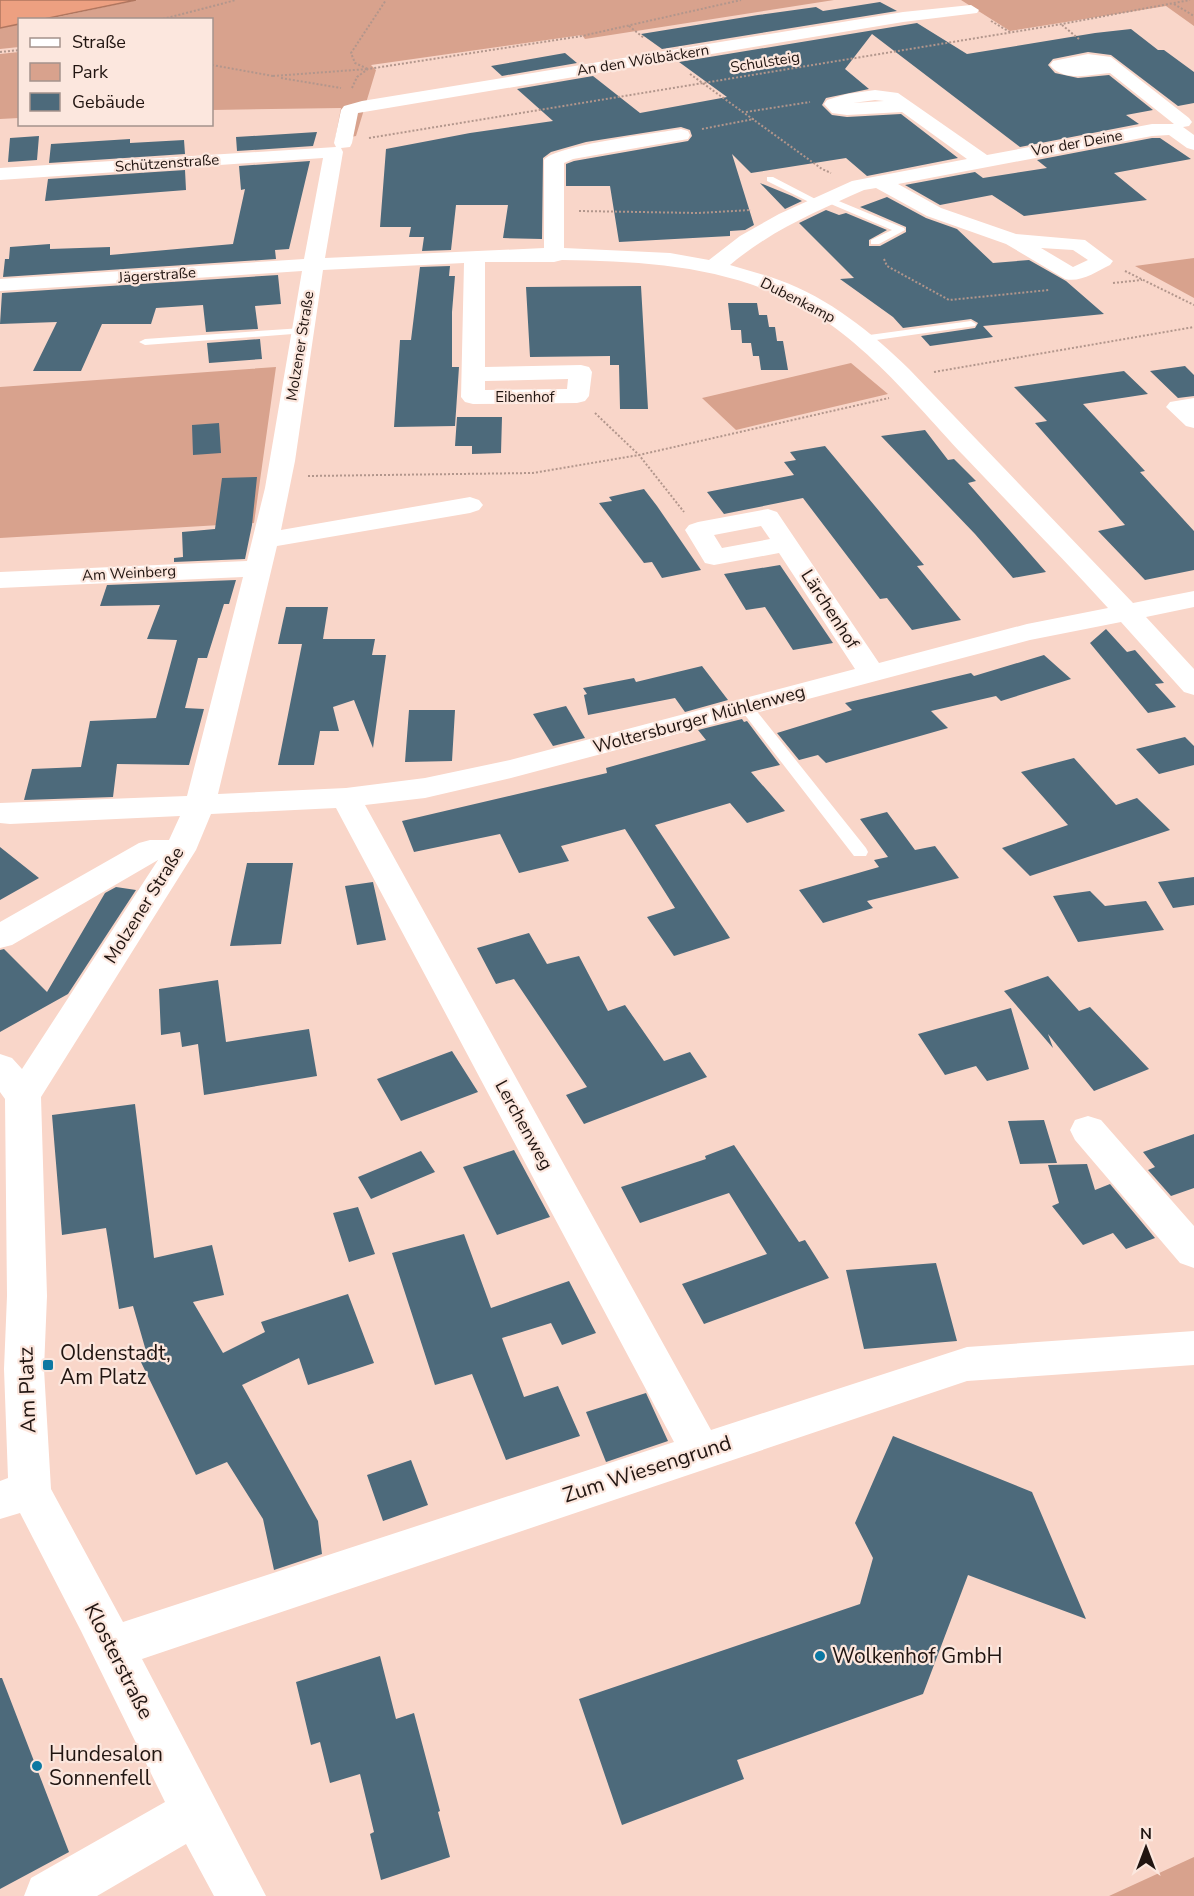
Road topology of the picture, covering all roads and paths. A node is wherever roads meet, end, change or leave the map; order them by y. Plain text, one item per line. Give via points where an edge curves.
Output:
1 (236, 0) edge
2 (386, 0) edge
3 (741, 0) edge
4 (1190, 0) edge
5 (1173, 4) junction
6 (971, 10) dead end
7 (1194, 16) edge
8 (167, 18) edge
9 (18, 50) edge
10 (0, 52) edge
11 (213, 65) edge
12 (1114, 68) dead end
13 (368, 69) junction
14 (273, 76) junction
15 (702, 83) junction
16 (837, 101) joint
17 (746, 112) junction
18 (753, 119) junction
19 (1188, 133) edge
20 (681, 135) joint
21 (339, 147) junction
22 (981, 160) junction
23 (0, 174) edge
24 (770, 178) dead end
25 (869, 183) junction
26 (825, 202) junction
27 (554, 211) junction
28 (786, 218) junction
29 (1013, 240) junction
30 (875, 242) joint
31 (554, 256) junction
32 (475, 257) junction
33 (1103, 261) junction
34 (314, 264) junction
35 (715, 266) junction
36 (1142, 280) junction
37 (1108, 284) dead end
38 (0, 285) edge
39 (1051, 289) dead end
40 (1194, 305) edge
41 (971, 324) dead end
42 (1194, 327) edge
43 (302, 331) junction
44 (862, 339) junction
45 (145, 342) dead end
46 (910, 385) junction
47 (577, 396) joint
48 (1194, 405) edge
49 (1194, 421) edge
50 (639, 455) junction
51 (280, 476) junction
52 (470, 505) dead end
53 (698, 530) joint
54 (267, 540) junction
55 (258, 568) junction
56 (0, 580) edge
57 (1194, 599) edge
58 (1128, 611) junction
59 (872, 673) junction
60 (1194, 686) edge
61 (746, 707) junction
62 (346, 798) junction
63 (200, 804) junction
64 (0, 813) edge
65 (180, 850) junction
66 (860, 852) dead end
67 (0, 937) edge
68 (0, 1067) edge
69 (23, 1096) junction
70 (1088, 1130) dead end
71 (1194, 1252) edge
72 (1194, 1348) edge
73 (701, 1451) junction
74 (15, 1496) edge
75 (112, 1647) junction
76 (195, 1812) junction
77 (49, 1896) edge
78 (241, 1896) edge

1 - 8 path
2 - 13 path via 351,53 355,63
3 - 13 path via 582,36
4 - 5 path, Schulsteig
5 - 7 path
5 - 15 path, Schulsteig
6 - 21 street, An den Wölbäckern via 903,17 362,106 350,110
9 - 10 path
11 - 14 path
12 - 19 street, Vor der Deine via 1144,89
13 - 14 path
13 - 14 path via 357,77 351,90
15 - 17 path
15 - 21 path, Schulsteig
16 - 17 path
16 - 22 street via 876,95 892,97
17 - 18 path
18 - 20 path
18 - 25 path via 822,169
19 - 22 street, Vor der Deine via 1152,130
20 - 27 street via 558,157 554,160
21 - 23 street, Schützenstraße
21 - 34 street, Molzener Straße
22 - 25 street, Vor der Deine
24 - 26 lane
25 - 26 street, Vor der Deine
25 - 29 street via 934,212
26 - 28 street, Vor der Deine
26 - 30 lane via 900,230
27 - 28 path via 698,213 746,209
27 - 31 street
28 - 35 street, Vor der Deine via 747,240
29 - 33 street via 1078,244
29 - 33 street via 1072,274
30 - 39 path via 887,266 949,300
31 - 32 street, Dubenkamp
31 - 35 street, Dubenkamp via 668,259
32 - 34 street, Dubenkamp
32 - 47 street, Eibenhof via 473,397
33 - 36 path
34 - 38 street, Jägerstraße
34 - 43 street, Molzener Straße
35 - 44 street, Dubenkamp via 770,282 795,294 844,323
36 - 37 path
36 - 40 path
41 - 44 lane
42 - 46 path
43 - 45 lane
43 - 51 street, Molzener Straße
44 - 46 street, Dubenkamp
46 - 50 path
46 - 58 street, Dubenkamp
47 - 50 path
48 - 49 street via 1178,407
50 - 51 path via 533,474
50 - 53 path
51 - 54 street, Molzener Straße
52 - 54 street
53 - 59 street, Lärchenhof via 768,517
54 - 55 street, Molzener Straße
55 - 56 street, Am Weinberg
55 - 63 street, Molzener Straße
57 - 58 street, Woltersburger Mühlenweg
58 - 59 street, Woltersburger Mühlenweg via 1027,632
58 - 60 street, Dubenkamp
59 - 61 street, Woltersburger Mühlenweg
61 - 62 street, Woltersburger Mühlenweg via 511,769 425,788
61 - 66 lane
62 - 63 street, Woltersburger Mühlenweg
62 - 73 street, Lerchenweg
63 - 64 street
63 - 65 street, Molzener Straße
65 - 67 street via 150,850
65 - 69 street, Molzener Straße
68 - 69 street
69 - 74 street, Am Platz via 24,1369
70 - 71 street
72 - 73 street, Zum Wiesengrund via 967,1364
73 - 75 street, Zum Wiesengrund
74 - 75 street, Klosterstraße
75 - 76 street, Klosterstraße
76 - 77 street
76 - 78 street, Klosterstraße

